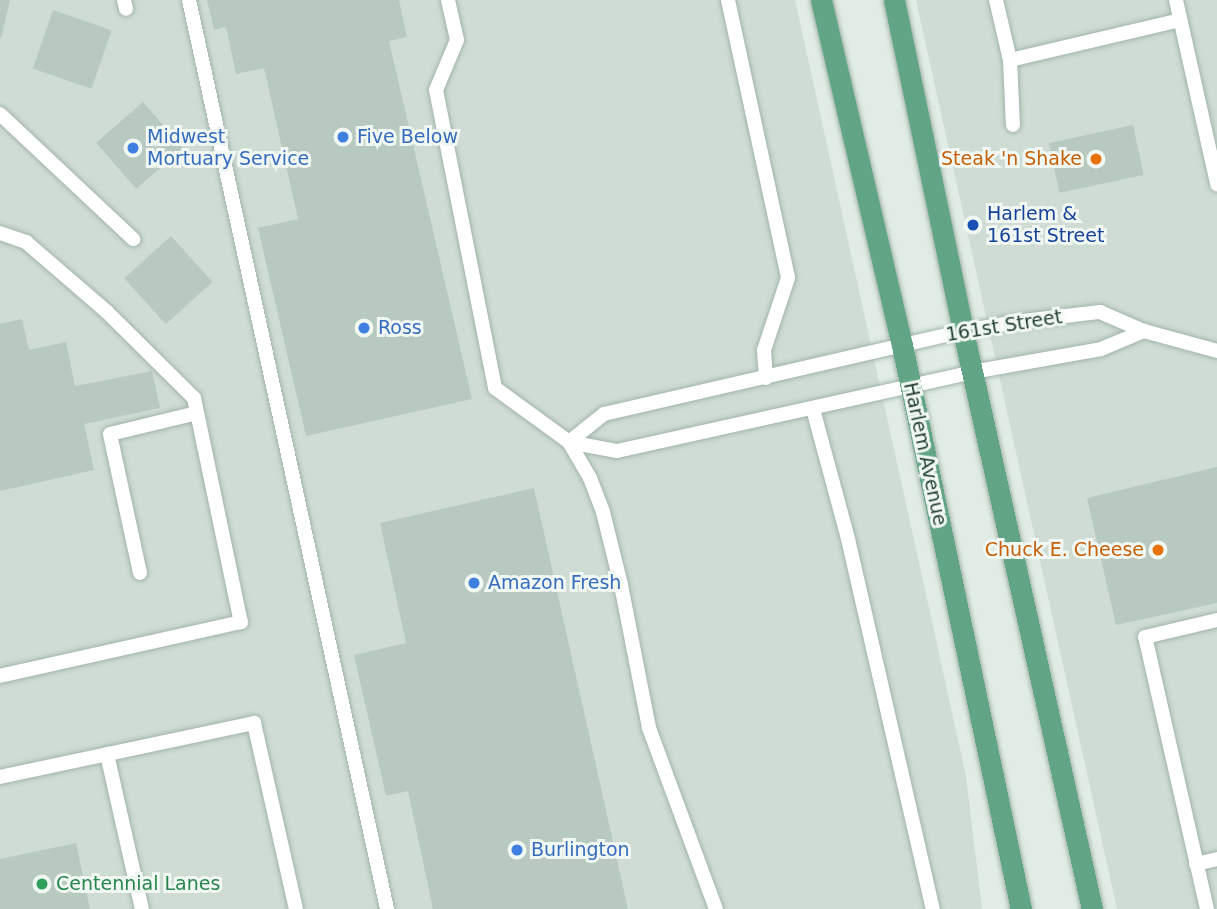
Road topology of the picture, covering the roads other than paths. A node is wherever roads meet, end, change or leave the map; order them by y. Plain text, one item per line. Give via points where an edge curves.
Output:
1 (189, 0) edge
2 (448, 0) edge
3 (728, 0) edge
4 (821, 0) edge
5 (894, 0) edge
6 (996, 0) edge
7 (1176, 0) edge
8 (1180, 20) junction
9 (1010, 60) junction
10 (0, 114) edge
11 (1013, 125) dead end
12 (1217, 184) edge
13 (0, 233) edge
14 (133, 239) dead end
15 (963, 331) junction
16 (1143, 331) junction
17 (902, 345) junction
18 (1217, 351) edge
19 (972, 372) junction
20 (766, 378) junction
21 (911, 385) junction
22 (813, 409) junction
23 (197, 413) junction
24 (569, 442) junction
25 (140, 573) dead end
26 (1217, 620) edge
27 (0, 676) edge
28 (107, 754) junction
29 (0, 777) edge
30 (1217, 859) edge
31 (1196, 864) junction
32 (142, 909) edge
33 (296, 909) edge
34 (387, 909) edge
35 (716, 909) edge
36 (933, 909) edge
37 (1021, 909) edge
38 (1092, 909) edge
39 (1207, 909) edge

1 - 34 lane
2 - 24 lane via 457,40 436,90 495,388
3 - 20 lane via 788,278 764,350
4 - 17 main road, Harlem Avenue
5 - 15 main road
6 - 9 lane
7 - 8 lane
8 - 9 lane
8 - 12 lane
9 - 11 lane
10 - 14 lane
13 - 23 lane via 26,242 107,312 194,398
15 - 16 lane, 161st Street via 1100,312
15 - 17 lane, 161st Street
15 - 19 main road
16 - 18 lane, 161st Street
16 - 19 lane, 161st Street via 1101,349
17 - 20 lane, 161st Street
17 - 21 main road, Harlem Avenue
19 - 21 lane, 161st Street
19 - 38 main road
20 - 24 lane, 161st Street via 604,414
21 - 22 lane, 161st Street
21 - 37 main road, Harlem Avenue
22 - 24 lane, 161st Street via 617,451
22 - 36 lane via 848,539
23 - 25 lane via 110,434
23 - 27 lane via 241,622
24 - 35 lane via 603,512 649,728
26 - 31 lane via 1144,637
28 - 29 lane
28 - 32 lane
28 - 33 lane via 254,723
30 - 31 lane
31 - 39 lane

